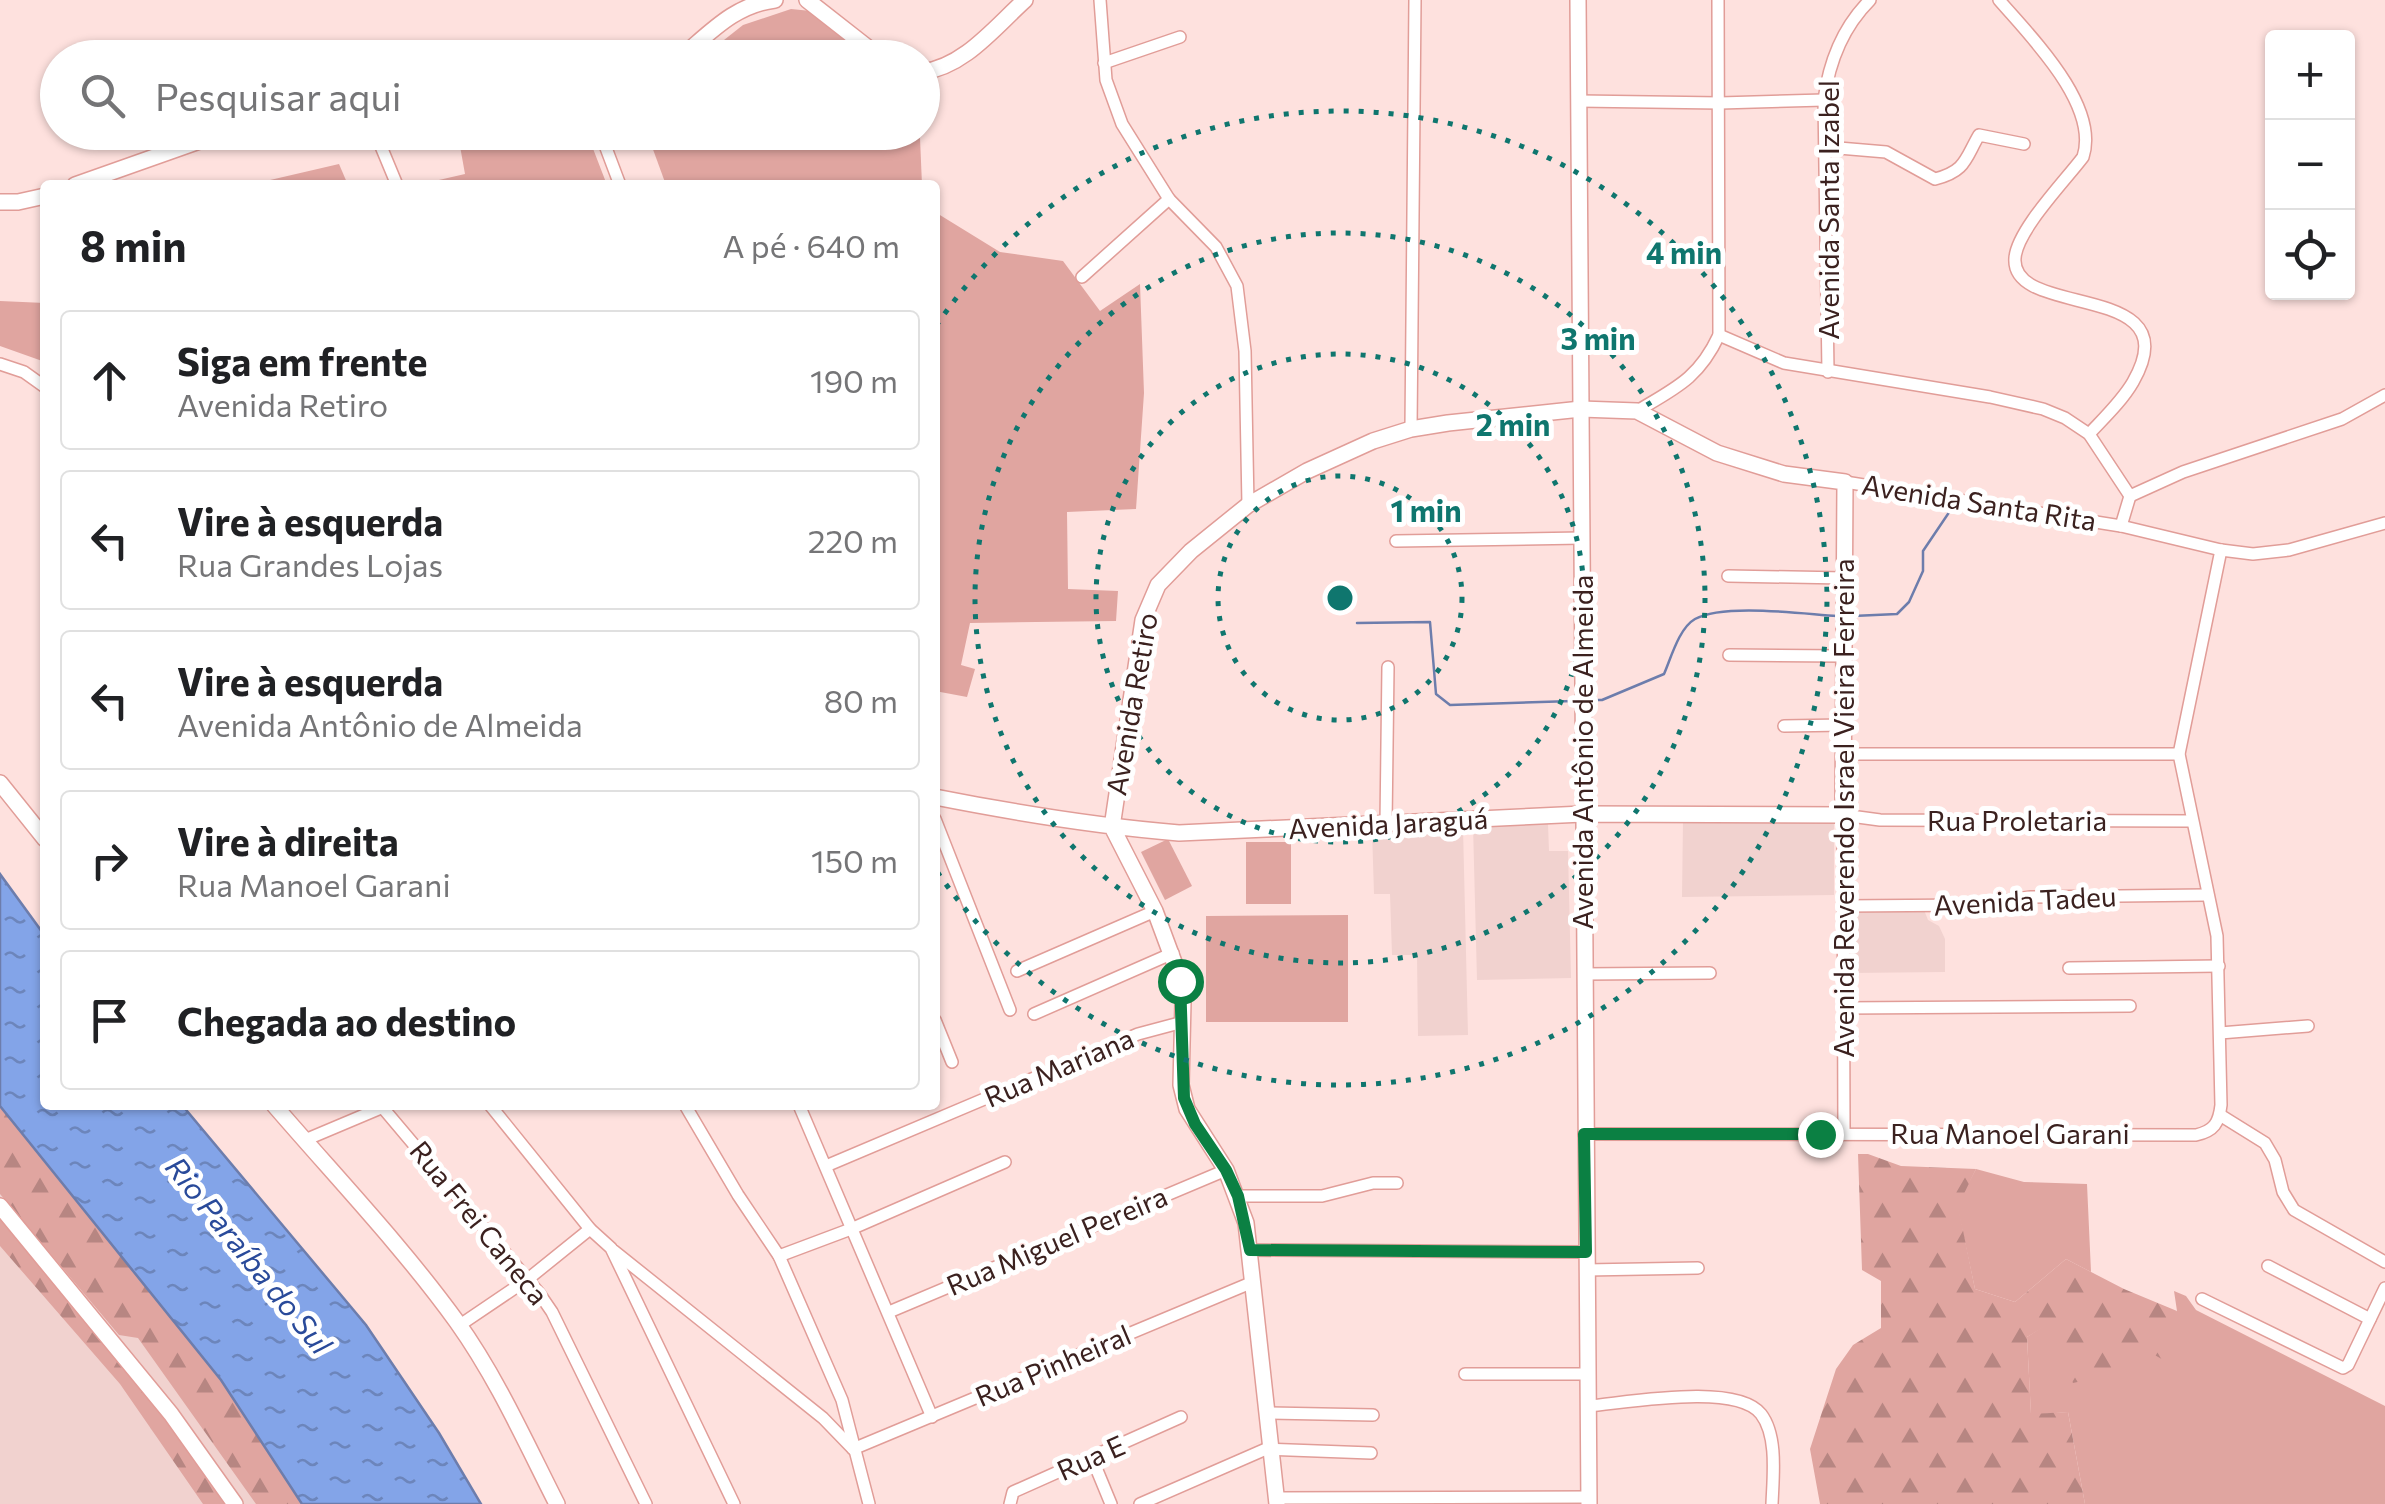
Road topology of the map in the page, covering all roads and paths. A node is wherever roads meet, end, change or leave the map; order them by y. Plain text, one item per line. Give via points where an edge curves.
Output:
1 (775, 0) edge
2 (807, 0) edge
3 (1025, 0) edge
4 (1100, 0) edge
5 (1415, 0) edge
6 (1578, 0) edge
7 (1718, 0) edge
8 (1870, 0) edge
9 (1999, 0) edge
10 (1180, 37) dead end
11 (699, 40) edge
12 (858, 40) edge
13 (1104, 63) junction
14 (940, 70) edge
15 (1578, 100) junction
16 (1824, 100) junction
17 (1720, 103) junction
18 (2024, 144) dead end
19 (1827, 148) junction
20 (174, 150) edge
21 (382, 150) edge
22 (607, 150) edge
23 (89, 180) edge
24 (395, 180) edge
25 (618, 180) edge
26 (40, 197) edge
27 (1169, 199) junction
28 (0, 202) edge
29 (1082, 277) dead end
30 (1719, 335) junction
31 (0, 364) edge
32 (1828, 372) junction
33 (40, 383) edge
34 (2385, 395) edge
35 (1581, 409) junction
36 (1637, 410) junction
37 (1412, 429) junction
38 (2088, 434) junction
39 (1845, 482) junction
40 (2130, 496) junction
41 (1248, 504) junction
42 (2385, 524) edge
43 (2121, 526) junction
44 (1582, 538) junction
45 (1396, 540) dead end
46 (2220, 550) junction
47 (1728, 576) dead end
48 (1844, 578) junction
49 (1729, 655) dead end
50 (1843, 656) junction
51 (1388, 667) dead end
52 (1843, 725) junction
53 (1784, 726) dead end
54 (1843, 754) junction
55 (2179, 754) junction
56 (0, 783) edge
57 (940, 797) edge
58 (1582, 814) junction
59 (1843, 815) junction
60 (2192, 821) junction
61 (1386, 824) junction
62 (1112, 828) junction
63 (40, 833) edge
64 (940, 833) edge
65 (2206, 896) junction
66 (1844, 906) junction
67 (1155, 911) junction
68 (1172, 953) junction
69 (2219, 966) junction
70 (2069, 968) dead end
71 (1017, 971) dead end
72 (1710, 973) dead end
73 (1584, 974) junction
74 (2130, 1006) dead end
75 (1843, 1008) junction
76 (1010, 1010) dead end
77 (1034, 1014) dead end
78 (1183, 1022) junction
79 (2308, 1026) dead end
80 (940, 1032) edge
81 (2220, 1032) junction
82 (952, 1062) dead end
83 (278, 1110) edge
84 (376, 1110) edge
85 (389, 1110) edge
86 (494, 1110) edge
87 (687, 1110) edge
88 (801, 1110) edge
89 (2220, 1115) junction
90 (1584, 1134) junction
91 (1844, 1134) junction
92 (304, 1140) junction
93 (1005, 1162) dead end
94 (826, 1166) junction
95 (1226, 1170) junction
96 (1398, 1183) dead end
97 (1238, 1196) junction
98 (0, 1206) edge
99 (590, 1229) junction
100 (851, 1229) junction
101 (611, 1248) junction
102 (1250, 1250) junction
103 (1586, 1252) junction
104 (779, 1256) junction
105 (2385, 1262) edge
106 (2268, 1266) dead end
107 (1698, 1268) dead end
108 (1586, 1270) junction
109 (528, 1280) junction
110 (1252, 1282) junction
111 (2385, 1288) edge
112 (2202, 1299) dead end
113 (888, 1312) junction
114 (2370, 1320) junction
115 (460, 1326) junction
116 (1465, 1374) dead end
117 (1588, 1374) junction
118 (1588, 1406) junction
119 (1269, 1414) junction
120 (1373, 1414) dead end
121 (932, 1417) junction
122 (1181, 1417) dead end
123 (1273, 1448) junction
124 (853, 1449) junction
125 (1370, 1453) dead end
126 (1092, 1458) junction
127 (1772, 1488) junction
128 (1589, 1500) edge
129 (1278, 1501) edge
130 (234, 1504) edge
131 (557, 1504) edge
132 (646, 1504) edge
133 (734, 1504) edge
134 (869, 1504) edge
135 (1010, 1504) edge
136 (1111, 1504) edge
137 (1140, 1504) edge
138 (1760, 1504) edge
139 (1772, 1504) edge

1 - 11 street via 741,10
2 - 12 street
3 - 14 street
4 - 13 street
5 - 37 street
6 - 15 street, Avenida Antônio de Almeida
7 - 17 street
8 - 16 street, Avenida Santa Izabel via 1832,58
9 - 38 street via 2062,75 2087,143 2083,158 2018,246 2015,265 2036,289 2124,314 2141,336 2142,364 2133,382
10 - 13 street
13 - 27 street via 1122,124
15 - 17 street
15 - 35 street, Avenida Antônio de Almeida
16 - 17 street
16 - 19 street, Avenida Santa Izabel
17 - 30 street
18 - 19 street via 1979,135 1965,163 1934,179 1886,152
19 - 32 street, Avenida Santa Izabel
20 - 23 street
21 - 24 street
22 - 25 street
26 - 28 street
27 - 29 street
27 - 41 street via 1216,247 1237,286
30 - 32 street via 1784,363
30 - 36 street via 1691,379
31 - 33 street
32 - 38 street via 2023,403
34 - 40 street via 2342,418
35 - 36 street, Avenida Santa Rita
35 - 37 street, Avenida Retiro
35 - 44 street, Avenida Antônio de Almeida
36 - 39 street, Avenida Santa Rita via 1718,454 1784,474
37 - 41 street, Avenida Retiro via 1307,471
38 - 40 street
39 - 43 street, Avenida Santa Rita
39 - 48 street, Avenida Reverendo Israel Vieira Ferreira
40 - 43 street
41 - 62 street, Avenida Retiro via 1169,570 1151,599 1130,686
42 - 46 street, Avenida Santa Rita via 2277,552
43 - 46 street, Avenida Santa Rita
44 - 45 street
44 - 58 street, Avenida Antônio de Almeida
46 - 55 street
47 - 48 street
48 - 50 street, Avenida Reverendo Israel Vieira Ferreira
49 - 50 street
50 - 52 street, Avenida Reverendo Israel Vieira Ferreira
51 - 61 street
52 - 53 street
52 - 54 street, Avenida Reverendo Israel Vieira Ferreira
54 - 55 street
54 - 59 street, Avenida Reverendo Israel Vieira Ferreira
55 - 60 street
56 - 63 street
57 - 62 street, Avenida Jaraguá
58 - 59 street, Avenida Jaraguá
58 - 61 street, Avenida Jaraguá
58 - 73 street, Avenida Antônio de Almeida
59 - 60 street, Rua Proletaria
59 - 66 street, Avenida Reverendo Israel Vieira Ferreira
60 - 65 street
61 - 62 street, Avenida Jaraguá via 1178,834
62 - 67 street, Avenida Retiro
64 - 76 street
65 - 66 street, Avenida Tadeu
65 - 69 street
66 - 75 street, Avenida Reverendo Israel Vieira Ferreira
67 - 68 street, Avenida Retiro
67 - 71 street
68 - 77 street
68 - 78 street, Avenida Retiro
69 - 70 street
69 - 81 street
72 - 73 street
73 - 90 street, Avenida Antônio de Almeida
74 - 75 street
75 - 91 street, Avenida Reverendo Israel Vieira Ferreira
78 - 94 street, Rua Mariana via 1138,1034
78 - 95 street, Avenida Retiro via 1184,1098
79 - 81 street
80 - 82 street
81 - 89 street
83 - 92 street
84 - 92 street
85 - 109 street, Rua Frei Caneca
86 - 99 street
87 - 104 street
88 - 94 street
89 - 91 street, Rua Manoel Garani via 2210,1132 2196,1135
89 - 105 street via 2265,1143 2294,1210
90 - 91 street, Rua Manoel Garani
90 - 103 street, Avenida Antônio de Almeida
92 - 115 street
93 - 100 street
94 - 100 street
95 - 97 street, Avenida Retiro
95 - 113 street, Rua Miguel Pereira
96 - 97 street via 1322,1196
97 - 102 street, Avenida Retiro
98 - 130 street via 171,1414
99 - 101 street
99 - 109 street
100 - 104 street
100 - 113 street
101 - 124 street via 824,1418
101 - 133 street
102 - 103 street
102 - 110 street, Avenida Retiro
103 - 108 street, Avenida Antônio de Almeida
104 - 124 street via 842,1400
106 - 114 street
107 - 108 street
108 - 117 street, Avenida Antônio de Almeida
109 - 115 street
109 - 132 street, Rua Frei Caneca via 552,1312
110 - 119 street, Avenida Retiro
110 - 121 street, Rua Pinheiral
111 - 114 street
112 - 114 street via 2340,1368 2348,1365
113 - 121 street
115 - 131 street
116 - 117 street
117 - 118 street, Avenida Antônio de Almeida
118 - 127 street via 1702,1396 1749,1404 1770,1434
118 - 128 street, Avenida Antônio de Almeida
119 - 120 street
119 - 123 street, Avenida Retiro
121 - 124 street, Rua Pinheiral
122 - 126 street, Rua E
123 - 125 street
123 - 129 street, Avenida Retiro
123 - 137 street
124 - 134 street
126 - 135 street, Rua E via 1013,1492
126 - 136 street
127 - 138 street
127 - 139 street
128 - 129 street

